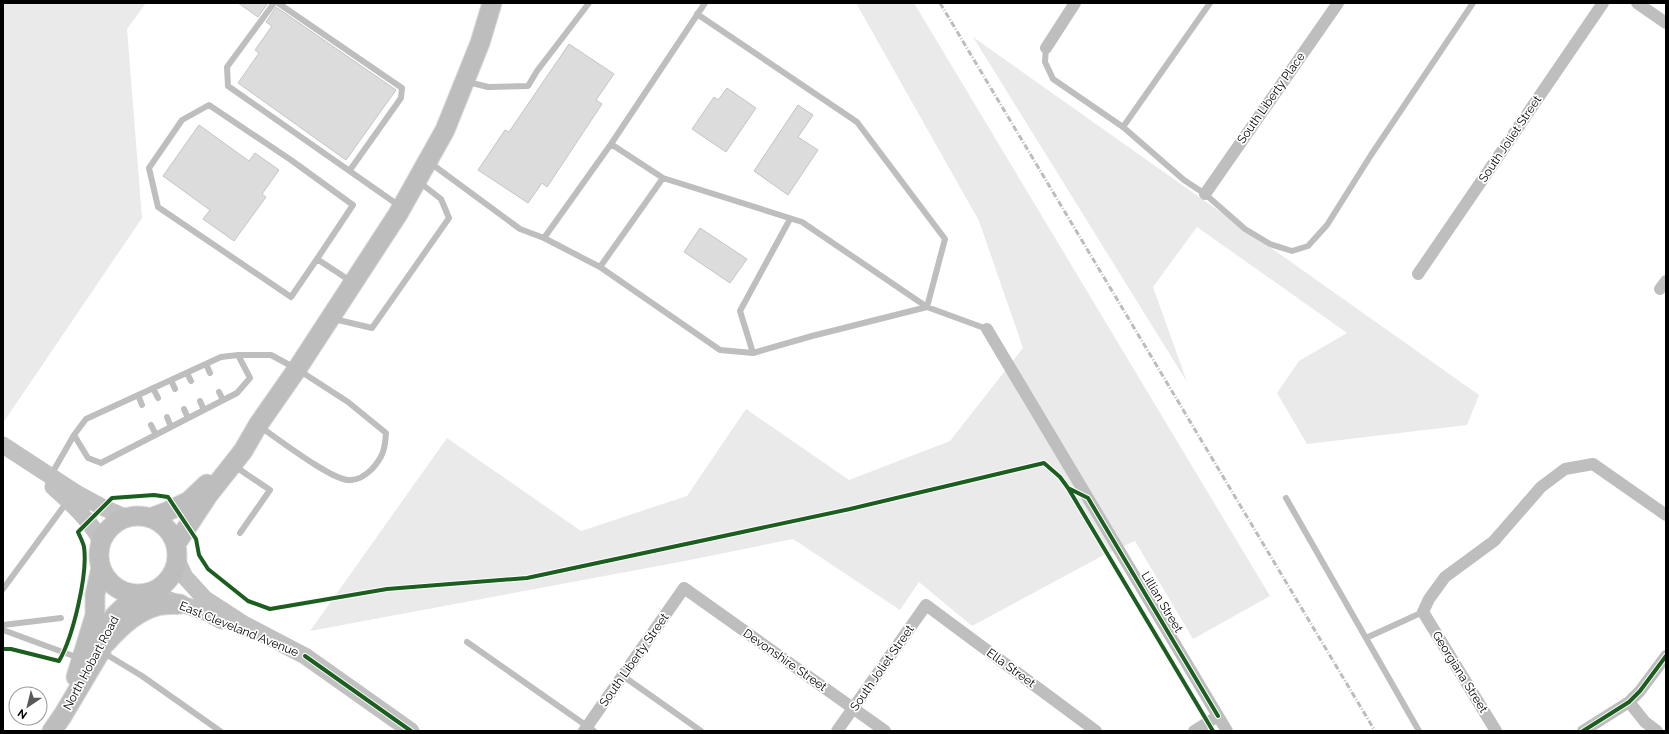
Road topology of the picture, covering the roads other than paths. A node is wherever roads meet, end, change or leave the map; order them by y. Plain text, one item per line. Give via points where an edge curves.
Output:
1 (274, 3) edge
2 (278, 3) edge
3 (492, 3) edge
4 (589, 3) edge
5 (705, 3) edge
6 (1075, 3) edge
7 (1210, 3) edge
8 (1338, 3) edge
9 (1473, 3) edge
10 (1603, 3) edge
11 (1637, 3) edge
12 (697, 14) junction
13 (1666, 23) edge
14 (1046, 48) joint
15 (464, 82) junction
16 (1123, 127) junction
17 (611, 144) junction
18 (427, 161) junction
19 (350, 170) junction
20 (663, 178) junction
21 (417, 180) junction
22 (1205, 194) junction
23 (402, 208) junction
24 (790, 219) junction
25 (544, 238) junction
26 (317, 259) junction
27 (600, 267) junction
28 (1418, 274) dead end
29 (353, 283) junction
30 (927, 307) junction
31 (330, 318) junction
32 (987, 329) joint
33 (753, 353) junction
34 (238, 355) junction
35 (206, 364) junction
36 (297, 369) junction
37 (210, 372) dead end
38 (187, 373) junction
39 (171, 380) junction
40 (191, 381) dead end
41 (154, 388) junction
42 (175, 389) dead end
43 (220, 392) dead end
44 (138, 395) junction
45 (158, 398) dead end
46 (223, 400) junction
47 (200, 401) dead end
48 (142, 405) dead end
49 (184, 409) dead end
50 (204, 410) junction
51 (167, 417) dead end
52 (188, 418) junction
53 (151, 425) dead end
54 (258, 425) junction
55 (171, 427) junction
56 (74, 435) junction
57 (156, 435) junction
58 (3, 445) edge
59 (17, 455) junction
60 (234, 465) junction
61 (51, 475) junction
62 (1286, 498) dead end
63 (68, 501) junction
64 (1666, 515) edge
65 (127, 518) junction
66 (150, 518) junction
67 (240, 533) dead end
68 (101, 541) junction
69 (177, 552) junction
70 (101, 567) junction
71 (684, 588) joint
72 (3, 589) edge
73 (143, 594) junction
74 (180, 604) junction
75 (926, 606) joint
76 (1423, 612) junction
77 (61, 618) dead end
78 (3, 625) edge
79 (3, 630) edge
80 (1366, 638) junction
81 (467, 642) dead end
82 (101, 651) junction
83 (305, 656) junction
84 (1666, 656) edge
85 (82, 659) junction
86 (623, 676) junction
87 (1629, 702) junction
88 (853, 708) junction
89 (63, 715) junction
90 (1218, 716) junction
91 (589, 730) edge
92 (52, 731) edge
93 (220, 731) edge
94 (411, 731) edge
95 (701, 731) edge
96 (837, 731) edge
97 (885, 731) edge
98 (1096, 731) edge
99 (1194, 731) edge
100 (1228, 731) edge
101 (1419, 731) edge
102 (1496, 731) edge
103 (1583, 731) edge
104 (1656, 731) edge

1 - 19 lane via 227,67 228,86
2 - 19 lane via 402,88 401,98
3 - 15 main road via 480,43
4 - 15 lane via 528,86 488,87
5 - 12 lane
6 - 14 street
7 - 16 lane
8 - 22 street, South Liberty Place
9 - 22 lane via 1371,154 1327,225 1308,246 1292,251 1270,244 1245,228
10 - 28 street, South Joliet Street
11 - 13 street
12 - 17 lane
12 - 30 lane via 857,122 945,239
14 - 16 lane via 1045,62 1053,79
15 - 18 main road via 444,130
16 - 22 lane via 1184,180
17 - 20 lane
17 - 25 lane
18 - 21 main road
18 - 25 lane via 520,229
19 - 23 lane
20 - 24 lane
20 - 27 lane
21 - 23 main road
21 - 31 lane via 441,199 449,218 372,328
23 - 29 main road
24 - 30 lane via 802,222
24 - 33 lane via 740,311
25 - 27 lane
26 - 26 lane via 291,297 158,207 149,168 182,120 209,104 353,205
26 - 29 lane
27 - 33 lane via 720,350
29 - 31 main road
30 - 32 lane
30 - 33 lane
31 - 36 main road
32 - 90 street, Lillian Street
34 - 35 lane
34 - 36 lane via 271,355
34 - 46 lane via 250,378 237,393
35 - 37 lane
35 - 38 lane
36 - 54 main road
36 - 54 lane via 348,402 386,433 381,460 366,475 349,481 333,475
38 - 39 lane
38 - 40 lane
39 - 41 lane
39 - 42 lane
41 - 44 lane
41 - 45 lane
43 - 46 lane
44 - 48 lane
44 - 56 lane via 86,419
46 - 50 lane
47 - 50 lane
49 - 52 lane
50 - 52 lane
51 - 55 lane
52 - 55 lane
53 - 57 lane
54 - 60 main road
54 - 66 main road via 212,479 188,501
55 - 57 lane
56 - 57 lane via 88,458 101,463
56 - 61 lane
58 - 59 main road
59 - 61 main road
59 - 63 main road
60 - 67 lane via 270,490
60 - 69 main road via 209,494
61 - 65 main road via 78,494
62 - 80 lane
63 - 68 main road via 96,531
63 - 72 lane
64 - 76 street via 1593,464 1565,469 1541,486 1494,541 1445,577
65 - 66 main road
65 - 68 main road via 116,523
66 - 69 main road via 170,532
68 - 70 main road
69 - 73 main road via 175,571 169,581 160,588
69 - 83 main road, East Cleveland Avenue via 185,577 205,599 242,623
70 - 73 main road via 106,578 114,586 125,592
70 - 85 main road, North Hobart Road via 95,595 95,614
71 - 86 street, South Liberty Street
71 - 88 street, Devonshire Street
73 - 74 main road, East Cleveland Avenue
73 - 82 main road, North Hobart Road via 114,616
74 - 82 main road via 158,605 142,612 114,633
74 - 83 main road, East Cleveland Avenue via 205,612 247,633
75 - 88 street, South Joliet Street
75 - 98 street, Ella Street
76 - 80 lane
76 - 102 street, Georgiana Street
77 - 78 lane
79 - 85 lane
80 - 101 lane
81 - 91 lane
82 - 89 main road, North Hobart Road
82 - 93 lane via 142,676
83 - 94 main road, East Cleveland Avenue
84 - 87 street
85 - 89 main road, North Hobart Road
86 - 91 street, South Liberty Street
86 - 95 lane
87 - 103 street
87 - 104 street
88 - 96 street, South Joliet Street
88 - 97 street, Devonshire Street
89 - 92 main road, North Hobart Road
90 - 99 street
90 - 100 street, Lillian Street

